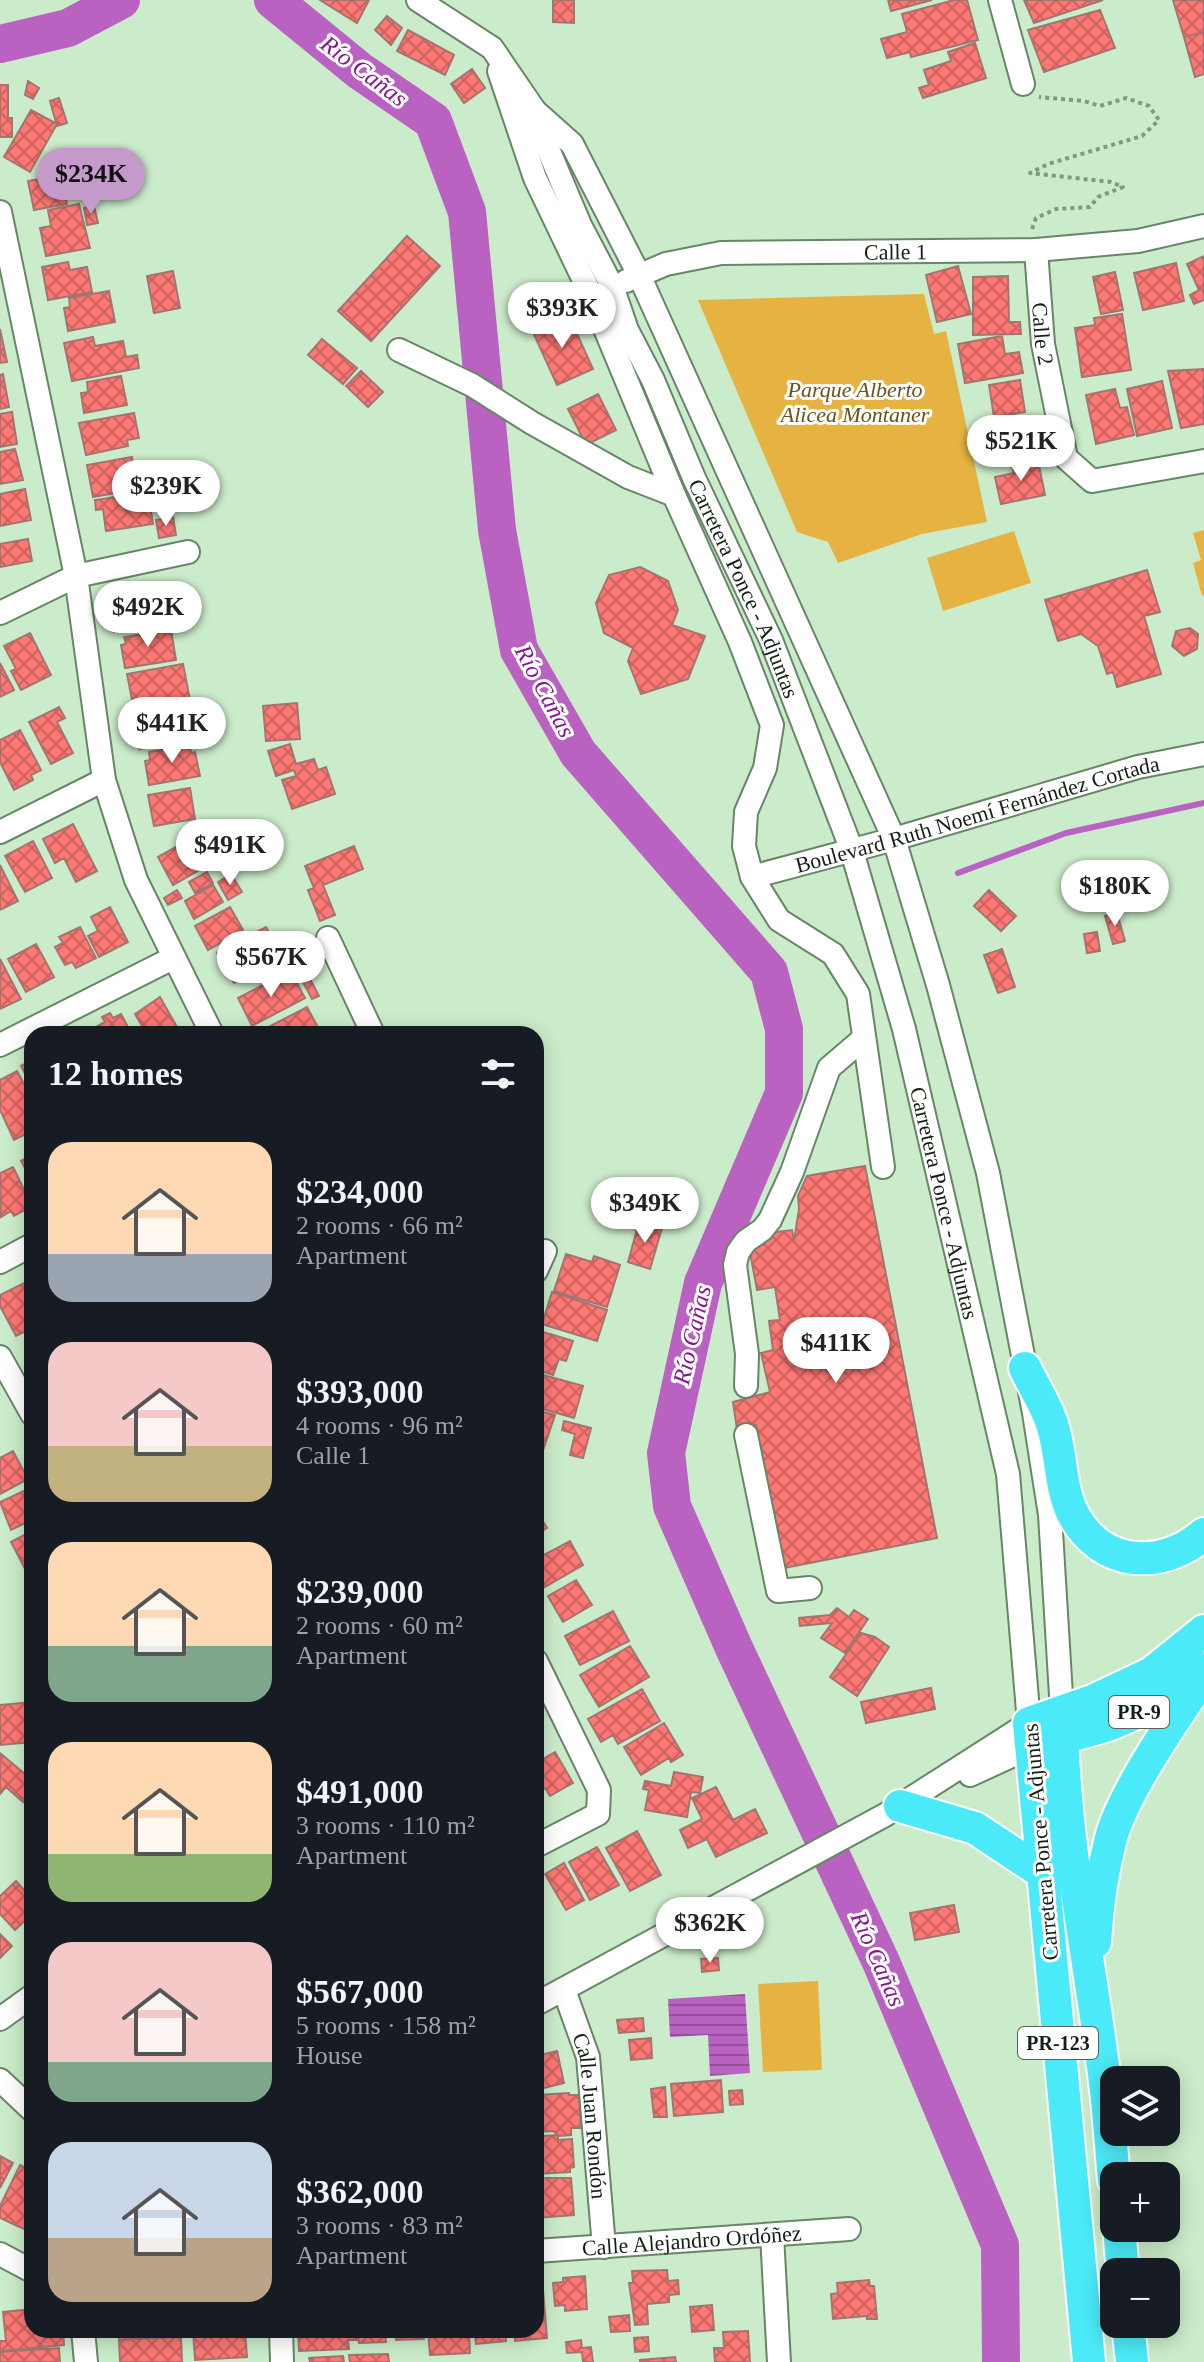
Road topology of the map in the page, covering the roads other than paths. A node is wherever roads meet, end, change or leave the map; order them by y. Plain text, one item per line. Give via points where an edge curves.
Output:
1 (418, 0) edge
2 (1000, 0) edge
3 (492, 48) junction
4 (1023, 84) road end
5 (535, 111) junction
6 (0, 212) edge
7 (1204, 226) edge
8 (1030, 250) junction
9 (639, 275) junction
10 (602, 291) junction
11 (399, 350) dead end
12 (1204, 461) edge
13 (674, 495) junction
14 (188, 552) dead end
15 (76, 576) junction
16 (0, 613) edge
17 (1204, 754) edge
18 (104, 780) junction
19 (0, 832) edge
20 (894, 839) junction
21 (851, 848) junction
22 (752, 877) junction
23 (328, 938) dead end
24 (173, 958) junction
25 (38, 1026) edge
26 (208, 1026) edge
27 (369, 1026) edge
28 (24, 1033) edge
29 (864, 1038) junction
30 (0, 1045) edge
31 (883, 1167) dead end
32 (24, 1249) edge
33 (0, 1262) edge
34 (0, 1357) edge
35 (1025, 1368) junction
36 (746, 1386) dead end
37 (24, 1400) edge
38 (746, 1435) dead end
39 (1204, 1534) edge
40 (810, 1588) dead end
41 (1204, 1631) edge
42 (1204, 1663) edge
43 (1204, 1675) edge
44 (544, 1677) edge
45 (1062, 1725) junction
46 (1030, 1735) junction
47 (900, 1806) junction
48 (544, 1842) edge
49 (1043, 1873) junction
50 (564, 1990) junction
51 (1092, 1998) junction
52 (544, 2000) edge
53 (24, 2002) edge
54 (0, 2019) edge
55 (0, 2080) edge
56 (24, 2102) edge
57 (1112, 2162) edge
58 (849, 2229) dead end
59 (772, 2235) junction
60 (604, 2247) junction
61 (544, 2251) edge
62 (0, 2254) edge
63 (24, 2267) edge
64 (84, 2338) edge
65 (281, 2338) edge
66 (1129, 2338) edge
67 (86, 2362) edge
68 (282, 2362) edge
69 (779, 2362) edge
70 (1089, 2362) edge
71 (1132, 2362) edge

1 - 3 street, Carretera Ponce - Adjuntas / PR-123
2 - 4 street
3 - 5 street, Carretera Ponce - Adjuntas / PR-123
3 - 10 street via 535,178
5 - 9 street, Carretera Ponce - Adjuntas via 572,144
5 - 10 street, Carretera Ponce - Adjuntas / PR-123
6 - 15 street
7 - 8 street, Calle 1 via 1138,241
8 - 9 street, Calle 1 via 721,253
8 - 12 street, Calle 2 via 1066,458 1092,481
9 - 10 street, Calle 1
9 - 20 street, Carretera Ponce - Adjuntas
10 - 13 street
10 - 21 street, Carretera Ponce - Adjuntas / PR-123 via 653,380 771,640
11 - 13 street via 472,385 628,477
13 - 22 street via 772,725 765,768 746,812 744,846
14 - 15 street
15 - 16 street
15 - 18 street
17 - 20 street, Boulevard Ruth Noemí Fernández Cortada via 1138,767
18 - 19 street
18 - 24 street via 136,880
20 - 21 street, Boulevard Ruth Noemí Fernández Cortada
20 - 35 street, Carretera Ponce - Adjuntas via 988,1173
21 - 22 street, Boulevard Ruth Noemí Fernández Cortada
21 - 46 street, Carretera Ponce - Adjuntas / PR-123 via 904,1029 1008,1474
22 - 29 street via 779,920 833,954 858,994
23 - 27 street
24 - 25 street
24 - 26 street
28 - 30 street
29 - 31 street
29 - 36 street via 829,1068 770,1220 738,1252
32 - 33 street
34 - 37 street
35 - 39 highway via 1053,1425 1073,1514 1098,1544 1146,1560 1178,1552
35 - 45 street, Carretera Ponce - Adjuntas via 1050,1515
38 - 40 street via 778,1591
41 - 45 highway via 1152,1673 1095,1700
42 - 45 highway, PR-9 via 1146,1709 1108,1725
43 - 51 highway via 1122,1809 1111,1837 1097,1909
44 - 48 street via 599,1790 599,1802 598,1814
45 - 46 highway, PR-9
45 - 51 highway, Carretera Ponce - Adjuntas / PR-123 via 1077,1900
46 - 47 street
46 - 49 highway, Carretera Ponce - Adjuntas / PR-123
47 - 49 highway via 975,1828
47 - 50 street
49 - 70 highway, Carretera Ponce - Adjuntas / PR-123
50 - 52 street
50 - 60 street, Calle Juan Rondón via 588,2057
51 - 57 highway, Carretera Ponce - Adjuntas / PR-123
53 - 54 street
55 - 56 street
58 - 59 street, Calle Alejandro Ordóñez
59 - 60 street, Calle Alejandro Ordóñez
59 - 69 street
60 - 61 street, Calle Alejandro Ordóñez
62 - 63 street
64 - 67 street
65 - 68 street
66 - 71 highway

